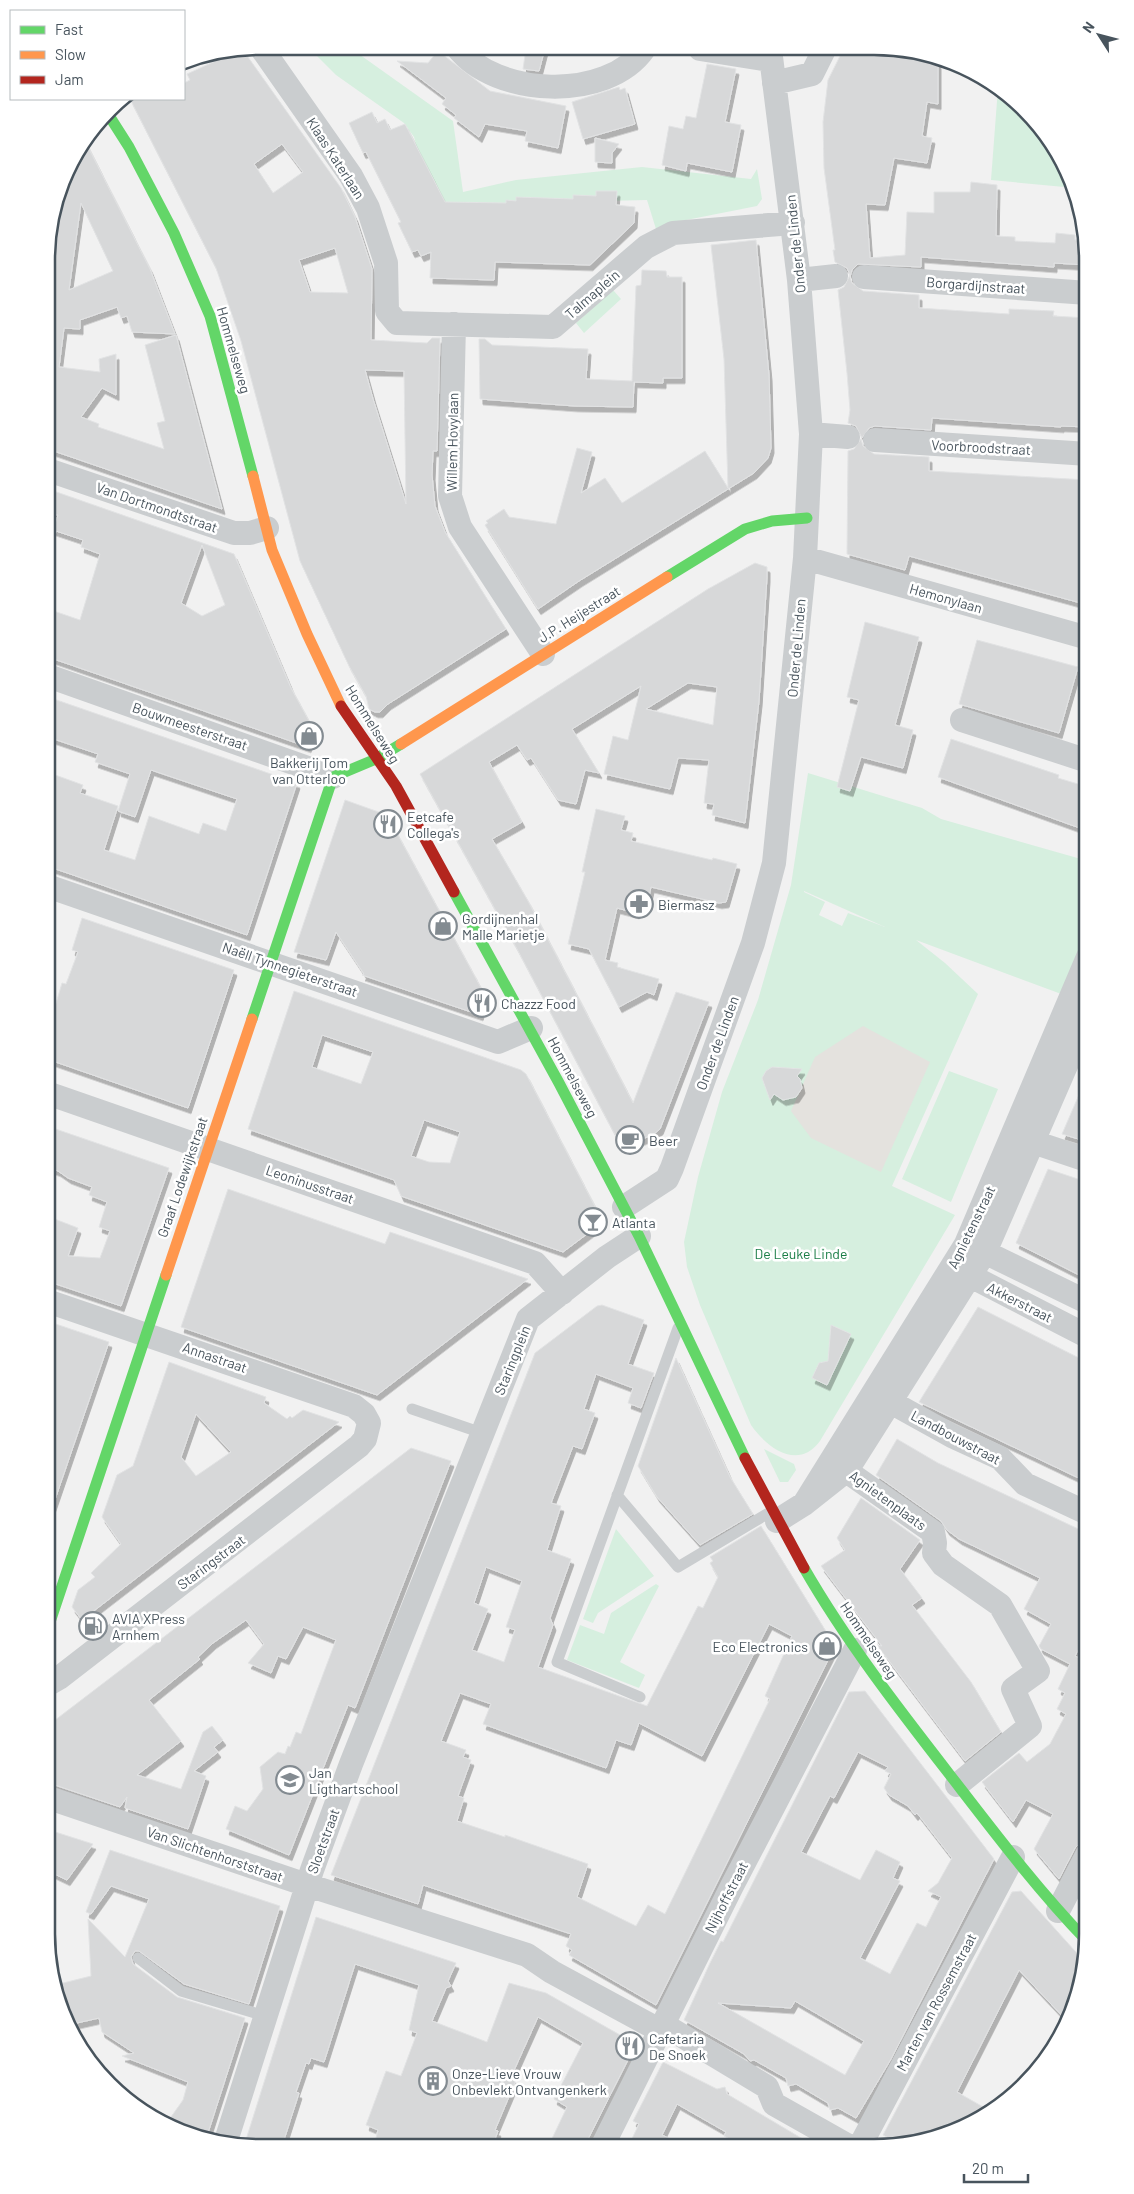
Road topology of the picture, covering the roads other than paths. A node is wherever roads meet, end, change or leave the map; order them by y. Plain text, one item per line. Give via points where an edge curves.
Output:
1 (266, 55) edge
2 (465, 55) edge
3 (638, 55) edge
4 (770, 55) edge
5 (822, 55) edge
6 (774, 82) junction
7 (111, 119) edge
8 (793, 223) junction
9 (836, 276) dead end
10 (864, 277) dead end
11 (799, 280) junction
12 (1079, 292) edge
13 (387, 312) joint
14 (454, 324) junction
15 (811, 434) junction
16 (848, 437) dead end
17 (875, 440) dead end
18 (1079, 453) edge
19 (55, 472) edge
20 (807, 518) junction
21 (267, 528) junction
22 (805, 558) junction
23 (1079, 635) edge
24 (542, 654) junction
25 (55, 678) edge
26 (962, 720) dead end
27 (1079, 758) edge
28 (376, 759) junction
29 (333, 777) junction
30 (55, 889) edge
31 (271, 963) junction
32 (1079, 1024) edge
33 (530, 1028) junction
34 (55, 1096) edge
35 (1023, 1139) junction
36 (207, 1148) junction
37 (1079, 1157) edge
38 (624, 1207) junction
39 (640, 1236) junction
40 (976, 1248) junction
41 (962, 1271) junction
42 (562, 1293) junction
43 (1079, 1298) edge
44 (55, 1304) edge
45 (681, 1321) junction
46 (1079, 1331) edge
47 (146, 1333) junction
48 (883, 1397) junction
49 (412, 1409) dead end
50 (368, 1430) joint
51 (482, 1433) junction
52 (839, 1465) junction
53 (617, 1495) junction
54 (1079, 1510) edge
55 (774, 1516) junction
56 (55, 1607) edge
57 (855, 1650) junction
58 (55, 1680) edge
59 (640, 1697) dead end
60 (957, 1785) junction
61 (55, 1800) edge
62 (55, 1815) edge
63 (1013, 1857) junction
64 (1079, 1870) edge
65 (305, 1892) junction
66 (1058, 1910) junction
67 (1079, 1932) edge
68 (138, 1958) dead end
69 (265, 2016) junction
70 (662, 2028) junction
71 (227, 2136) edge
72 (606, 2139) edge
73 (836, 2139) edge
74 (865, 2139) edge

1 - 13 street, Klaas Katerlaan via 351,176 368,208 386,263
2 - 3 street via 500,77 526,84 562,86 607,78
4 - 6 street, Onder de Linden
5 - 6 street via 812,74
6 - 8 street, Onder de Linden
7 - 21 street, Hommelseweg via 174,232 210,316
8 - 11 street, Onder de Linden
8 - 14 street, Talmaplein via 673,233 646,247 553,327
9 - 11 street
10 - 12 street, Borgardijnstraat
11 - 15 street, Onder de Linden
13 - 14 street, Talmaplein via 397,323
14 - 24 street, Willem Hovylaan via 450,496 460,527
15 - 16 street
15 - 20 street, Onder de Linden
17 - 18 street, Voorbroodstraat
19 - 21 street, Van Dortmondtstraat via 234,533
20 - 22 street, Onder de Linden
20 - 24 street, J.P. Heijestraat via 772,521 744,529
21 - 28 street, Hommelseweg via 272,550 307,634 342,708
22 - 23 street, Hemonylaan
22 - 38 street, Onder de Linden via 777,845 753,943 667,1179
24 - 28 street, J.P. Heijestraat
25 - 29 street, Bouwmeesterstraat
26 - 27 street
28 - 29 street
28 - 33 street, Hommelseweg via 396,786
29 - 31 street, Graaf Lodewijkstraat
30 - 31 street, Naëll Tynnegieterstraat
31 - 33 street, Naëll Tynnegieterstraat via 498,1042
31 - 36 street, Graaf Lodewijkstraat
32 - 35 street, Agnietenstraat
33 - 38 street, Hommelseweg
34 - 36 street, Leoninusstraat
35 - 37 street
35 - 40 street, Agnietenstraat
36 - 42 street, Leoninusstraat via 535,1263
36 - 47 street, Graaf Lodewijkstraat
38 - 39 street, Hommelseweg
39 - 42 street, Staringplein via 607,1257
39 - 45 street, Hommelseweg
40 - 41 street, Agnietenstraat
40 - 43 street, Akkerstraat
41 - 46 street, Akkerstraat
41 - 48 street, Agnietenstraat
42 - 51 street, Staringplein via 528,1319
44 - 47 street, Annastraat
45 - 53 lane
45 - 55 street, Hommelseweg
47 - 50 street, Annastraat via 354,1406 364,1414 369,1423
47 - 56 street, Graaf Lodewijkstraat
48 - 52 street, Agnietenstraat
48 - 54 street, Landbouwstraat via 952,1436 1000,1458 1025,1484
49 - 51 lane
50 - 58 street, Staringstraat via 365,1439 352,1452
51 - 65 street, Sloetstraat via 351,1764
52 - 55 street, Agnietenstraat via 804,1504
52 - 60 street, Agnietenplaats via 933,1532 934,1553 943,1565 1000,1604 1038,1671 1013,1689 1030,1726
53 - 55 lane via 678,1567
53 - 59 lane via 557,1662
55 - 57 street, Hommelseweg
57 - 60 street, Hommelseweg
57 - 70 street, Nijhoffstraat
60 - 63 street, Hommelseweg
61 - 65 street, Van Slichtenhorststraat
62 - 65 street, Van Slichtenhorststraat
63 - 66 street, Hommelseweg
63 - 74 street, Marten van Rossemstraat
64 - 66 street
65 - 69 street, Sloetstraat
65 - 70 street, Van Slichtenhorststraat via 529,1971 552,1972
66 - 67 street, Hommelseweg
68 - 69 lane via 181,1991
69 - 71 street, Sloetstraat
70 - 72 street, Nijhoffstraat
70 - 73 street, Van Slichtenhorststraat via 767,2087 774,2104

